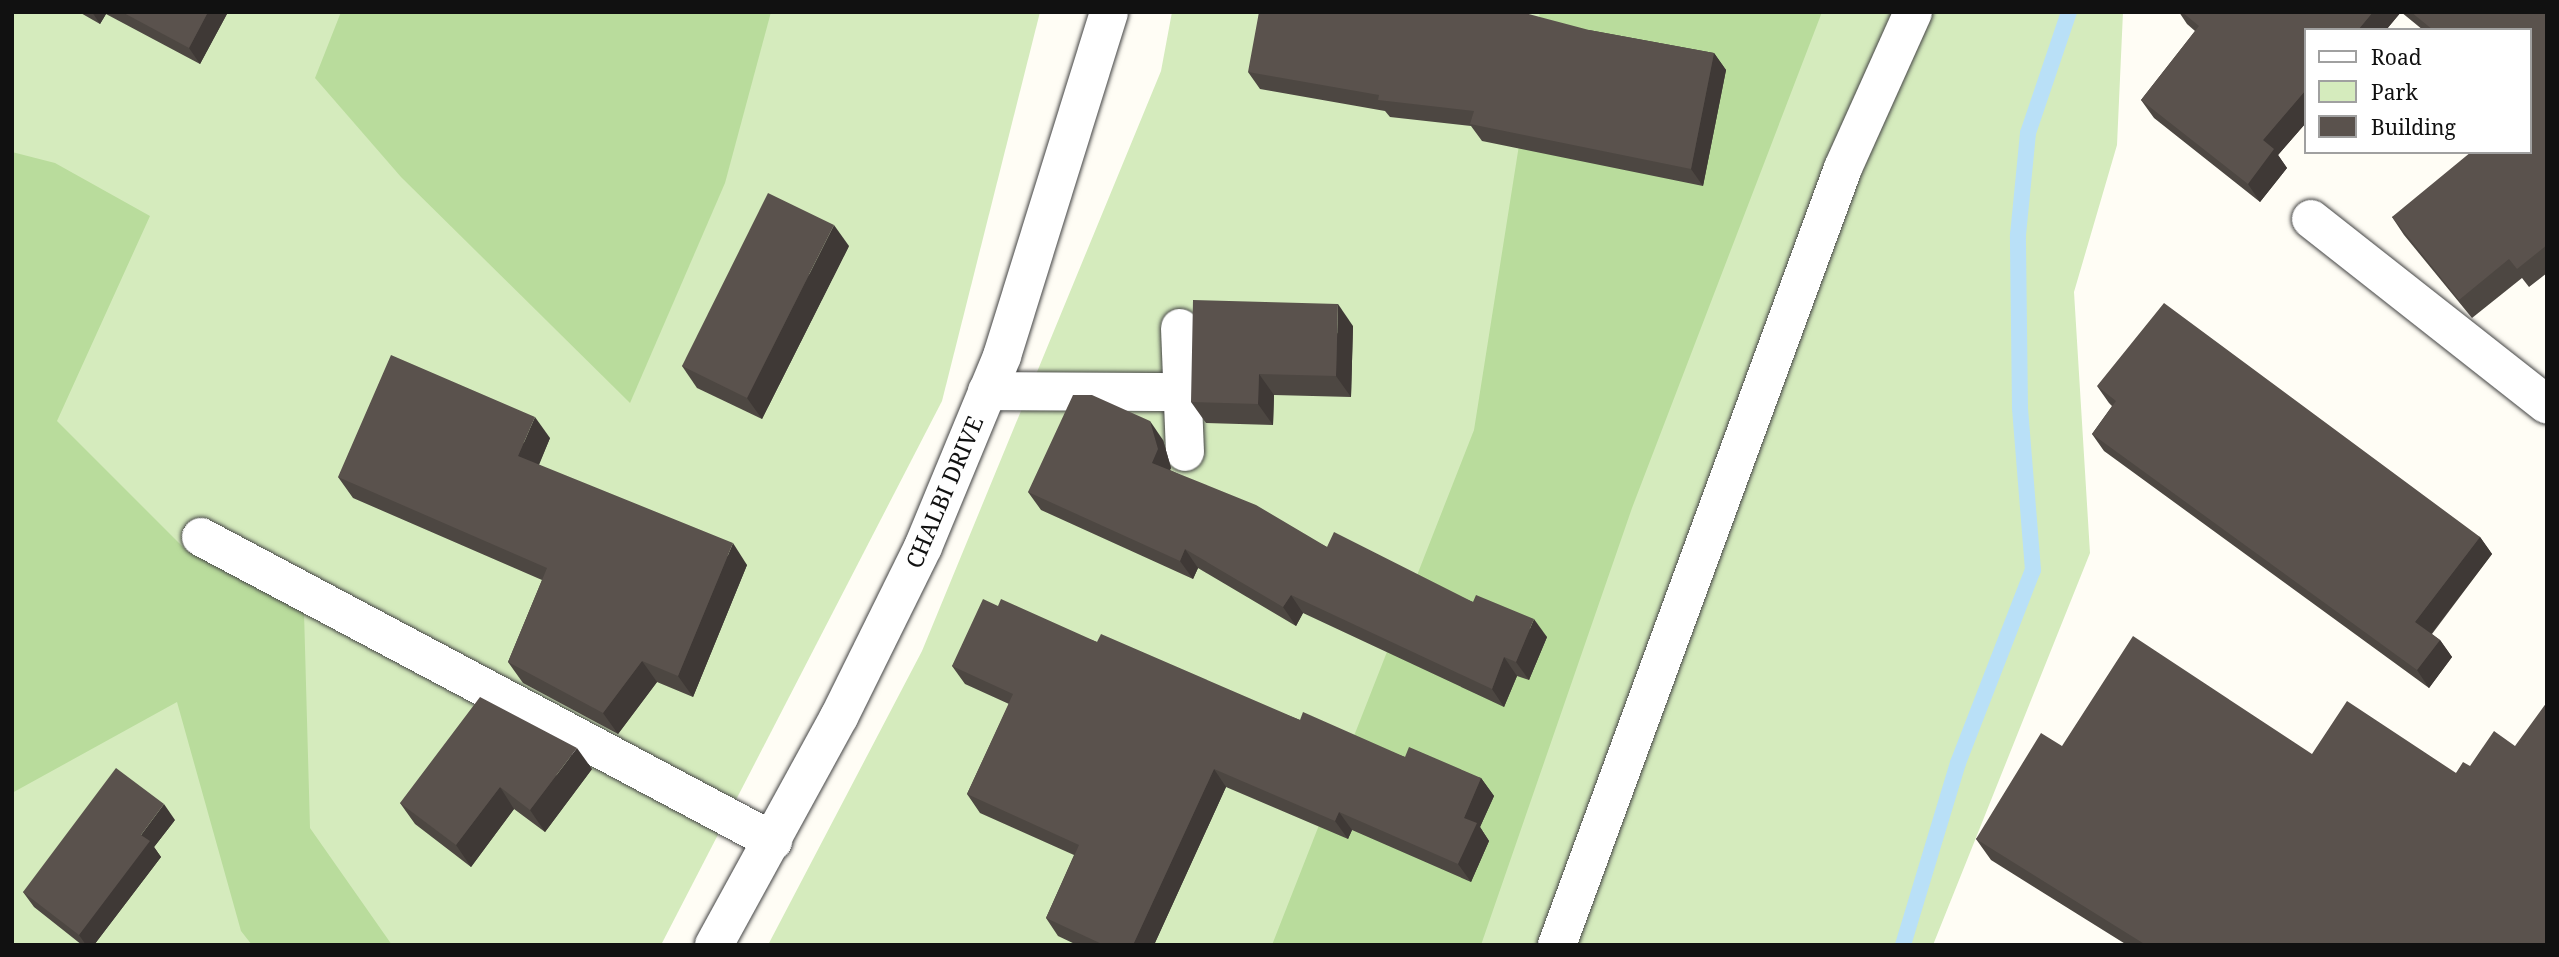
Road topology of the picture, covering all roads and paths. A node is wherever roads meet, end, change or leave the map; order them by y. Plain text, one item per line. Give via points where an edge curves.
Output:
1 (1109, 12) edge
2 (1913, 12) edge
3 (2311, 219) dead end
4 (1180, 328) dead end
5 (987, 391) junction
6 (1183, 392) junction
7 (2547, 405) edge
8 (1185, 452) dead end
9 (201, 537) dead end
10 (773, 841) junction
11 (713, 945) edge
12 (1557, 945) edge

1 - 5 street, CHALBI DRIVE
2 - 12 street via 1843,167
3 - 7 street
4 - 6 street
5 - 6 street
5 - 10 street, CHALBI DRIVE via 923,547
6 - 8 street
9 - 10 street
10 - 11 street, CHALBI DRIVE

